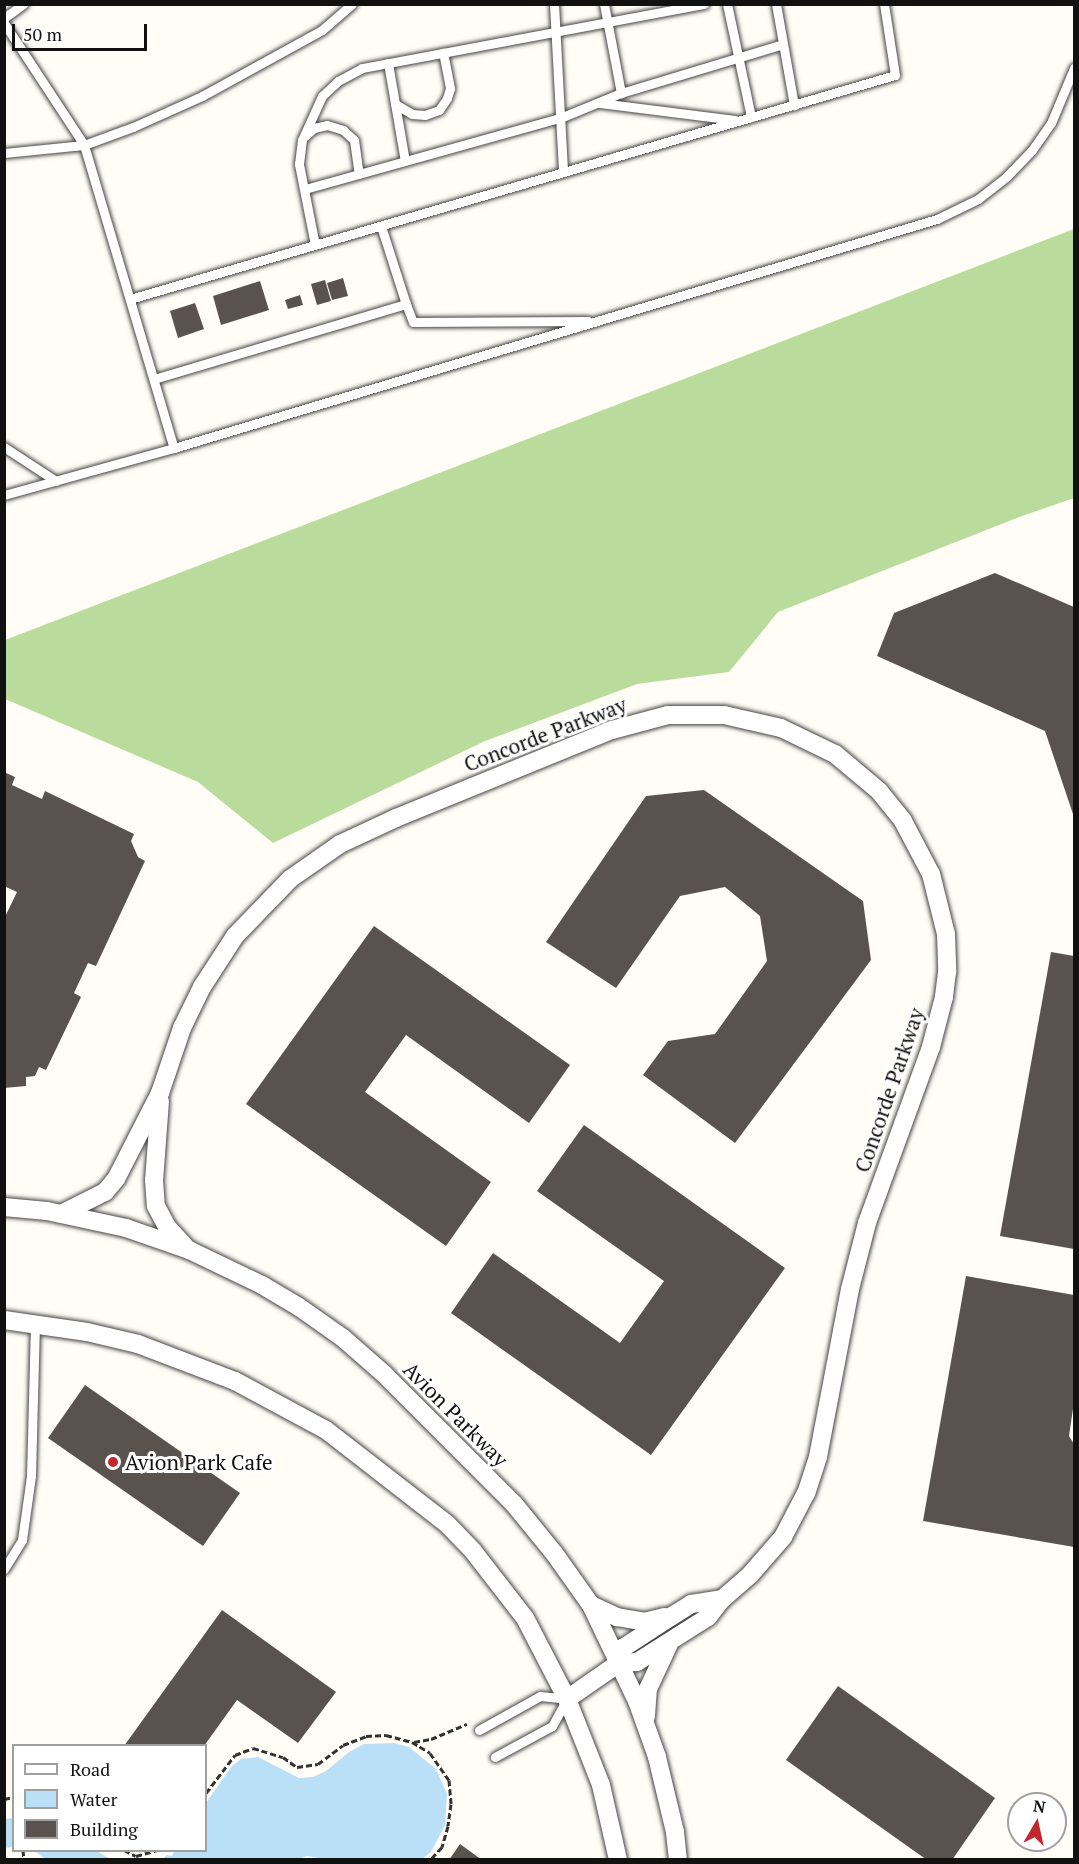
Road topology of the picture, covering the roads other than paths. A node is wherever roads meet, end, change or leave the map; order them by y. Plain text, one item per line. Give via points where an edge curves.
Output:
1 (23, 4) edge
2 (352, 4) edge
3 (554, 4) edge
4 (604, 4) edge
5 (704, 4) edge
6 (727, 4) edge
7 (776, 4) edge
8 (884, 4) edge
9 (4, 18) edge
10 (4, 23) edge
11 (607, 23) junction
12 (556, 32) junction
13 (783, 44) junction
14 (443, 53) junction
15 (736, 58) junction
16 (388, 63) junction
17 (1074, 68) edge
18 (621, 93) junction
19 (598, 103) junction
20 (395, 104) junction
21 (794, 105) junction
22 (751, 117) junction
23 (560, 118) junction
24 (740, 120) junction
25 (302, 140) junction
26 (84, 145) junction
27 (4, 153) edge
28 (15, 154) junction
29 (4, 160) edge
30 (405, 161) junction
31 (563, 172) junction
32 (359, 174) junction
33 (305, 189) junction
34 (381, 226) junction
35 (315, 245) junction
36 (130, 298) junction
37 (406, 304) junction
38 (601, 321) junction
39 (154, 379) junction
40 (4, 447) edge
41 (174, 448) junction
42 (56, 481) junction
43 (4, 495) edge
44 (160, 1093) junction
45 (4, 1207) edge
46 (62, 1214) junction
47 (189, 1250) junction
48 (4, 1320) edge
49 (35, 1323) junction
50 (4, 1569) edge
51 (722, 1599) junction
52 (591, 1605) junction
53 (672, 1616) junction
54 (672, 1639) junction
55 (619, 1663) junction
56 (567, 1699) junction
57 (646, 1724) junction
58 (479, 1730) dead end
59 (495, 1757) dead end
60 (618, 1860) edge
61 (678, 1860) edge

1 - 9 lane
2 - 26 lane via 322,30 202,96
3 - 12 lane
4 - 11 lane
5 - 11 lane
6 - 15 lane
7 - 13 lane
8 - 21 lane via 895,75
10 - 26 lane
11 - 12 lane
11 - 18 lane
12 - 14 lane
12 - 23 lane
13 - 15 lane
13 - 21 lane
14 - 16 lane
14 - 20 lane via 450,88 439,110 412,114
15 - 18 lane
15 - 22 lane
16 - 20 lane
16 - 25 lane via 362,68 338,81 322,96
17 - 38 lane via 1051,123 1032,150 978,199 937,219
18 - 19 lane
19 - 23 lane
19 - 24 lane
20 - 30 lane
21 - 22 lane
22 - 24 lane
23 - 30 lane
23 - 31 lane
24 - 31 lane
25 - 32 lane via 314,128 327,125 343,130 354,140
25 - 33 lane via 299,164
26 - 28 lane
26 - 36 lane
27 - 28 lane
28 - 29 lane
30 - 32 lane
31 - 34 lane
32 - 33 lane
33 - 35 lane
34 - 35 lane
34 - 37 lane
35 - 36 lane
36 - 39 lane
37 - 38 lane via 413,322
37 - 39 lane
38 - 41 lane
39 - 41 lane
40 - 42 lane
41 - 42 lane
42 - 43 lane
44 - 46 street, Concorde Parkway via 116,1179 105,1192
44 - 47 street, Concorde Parkway via 156,1206 167,1227
44 - 51 street, Concorde Parkway via 196,997 235,936 265,902 313,862 340,844 396,818 612,730 668,715 724,715 781,728 835,754 863,776 903,820 931,874 946,934 944,997 931,1047 867,1223 850,1288 818,1457 806,1493 775,1548
45 - 46 street, Avion Parkway
46 - 47 street, Avion Parkway via 126,1228
47 - 52 street, Avion Parkway via 299,1307 384,1374 514,1504
48 - 49 street
49 - 50 lane via 31,1476 22,1540
49 - 56 street via 87,1332 187,1360 326,1430 447,1524 473,1551 525,1618
51 - 53 street, Concorde Parkway via 691,1604
51 - 54 street, Concorde Parkway via 708,1617
52 - 53 street via 617,1617 644,1622
52 - 55 street, Avion Parkway
53 - 55 street, Concorde Parkway via 623,1648
54 - 55 street, Concorde Parkway via 637,1662
54 - 57 street via 648,1689
55 - 56 street, Concorde Parkway
55 - 57 street, Avion Parkway
56 - 58 lane via 540,1696
56 - 59 lane via 552,1726
56 - 60 street via 601,1785
57 - 61 street, Avion Parkway via 675,1832

